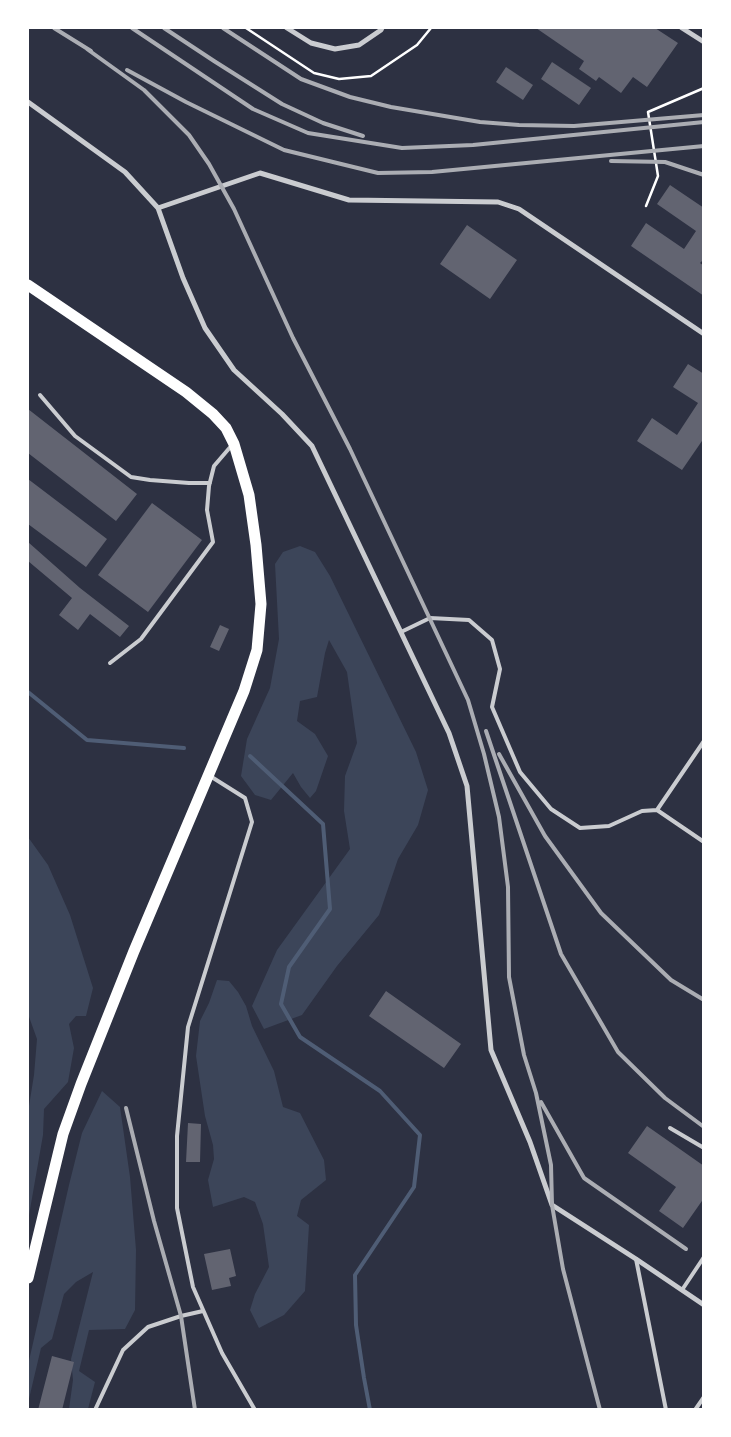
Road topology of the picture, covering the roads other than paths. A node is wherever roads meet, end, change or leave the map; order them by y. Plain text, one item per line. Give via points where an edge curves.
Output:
1 (287, 28) edge
2 (382, 28) edge
3 (682, 28) edge
4 (704, 42) edge
5 (28, 102) edge
6 (158, 208) junction
7 (28, 285) edge
8 (704, 334) edge
9 (40, 395) dead end
10 (234, 444) junction
11 (210, 482) junction
12 (401, 632) junction
13 (110, 663) dead end
14 (704, 741) edge
15 (208, 775) junction
16 (657, 810) junction
17 (704, 842) edge
18 (670, 1128) dead end
19 (704, 1148) edge
20 (704, 1257) edge
21 (636, 1259) junction
22 (28, 1278) edge
23 (682, 1290) junction
24 (704, 1305) edge
25 (203, 1311) junction
26 (704, 1397) edge
27 (96, 1410) edge
28 (255, 1410) edge
29 (666, 1410) edge
30 (695, 1410) edge

1 - 2 street via 311,43 335,49 359,45
3 - 4 street
5 - 6 street via 125,172
6 - 8 street via 260,173 349,200 498,202 519,209
6 - 12 street via 205,328 234,370 312,446
7 - 10 main road via 186,392 226,428
9 - 11 lane via 75,436 132,477
10 - 11 lane via 214,466
10 - 15 main road via 249,495 261,604 257,650 244,691
11 - 13 lane via 206,510 213,542 141,639
12 - 16 lane via 430,618 469,620 492,640 500,669 492,707 520,772 558,814 580,828 609,826 642,811
12 - 21 street via 449,733 467,786 491,1050 530,1142 552,1206
14 - 16 lane
15 - 22 main road via 134,951 63,1134
15 - 25 lane via 245,798 252,822 188,1027 181,1088 177,1208 192,1287
16 - 17 lane
18 - 19 lane
20 - 23 lane
21 - 23 street
21 - 29 lane
23 - 24 street
25 - 27 lane via 148,1327 123,1350
25 - 28 lane via 222,1353
26 - 30 lane

